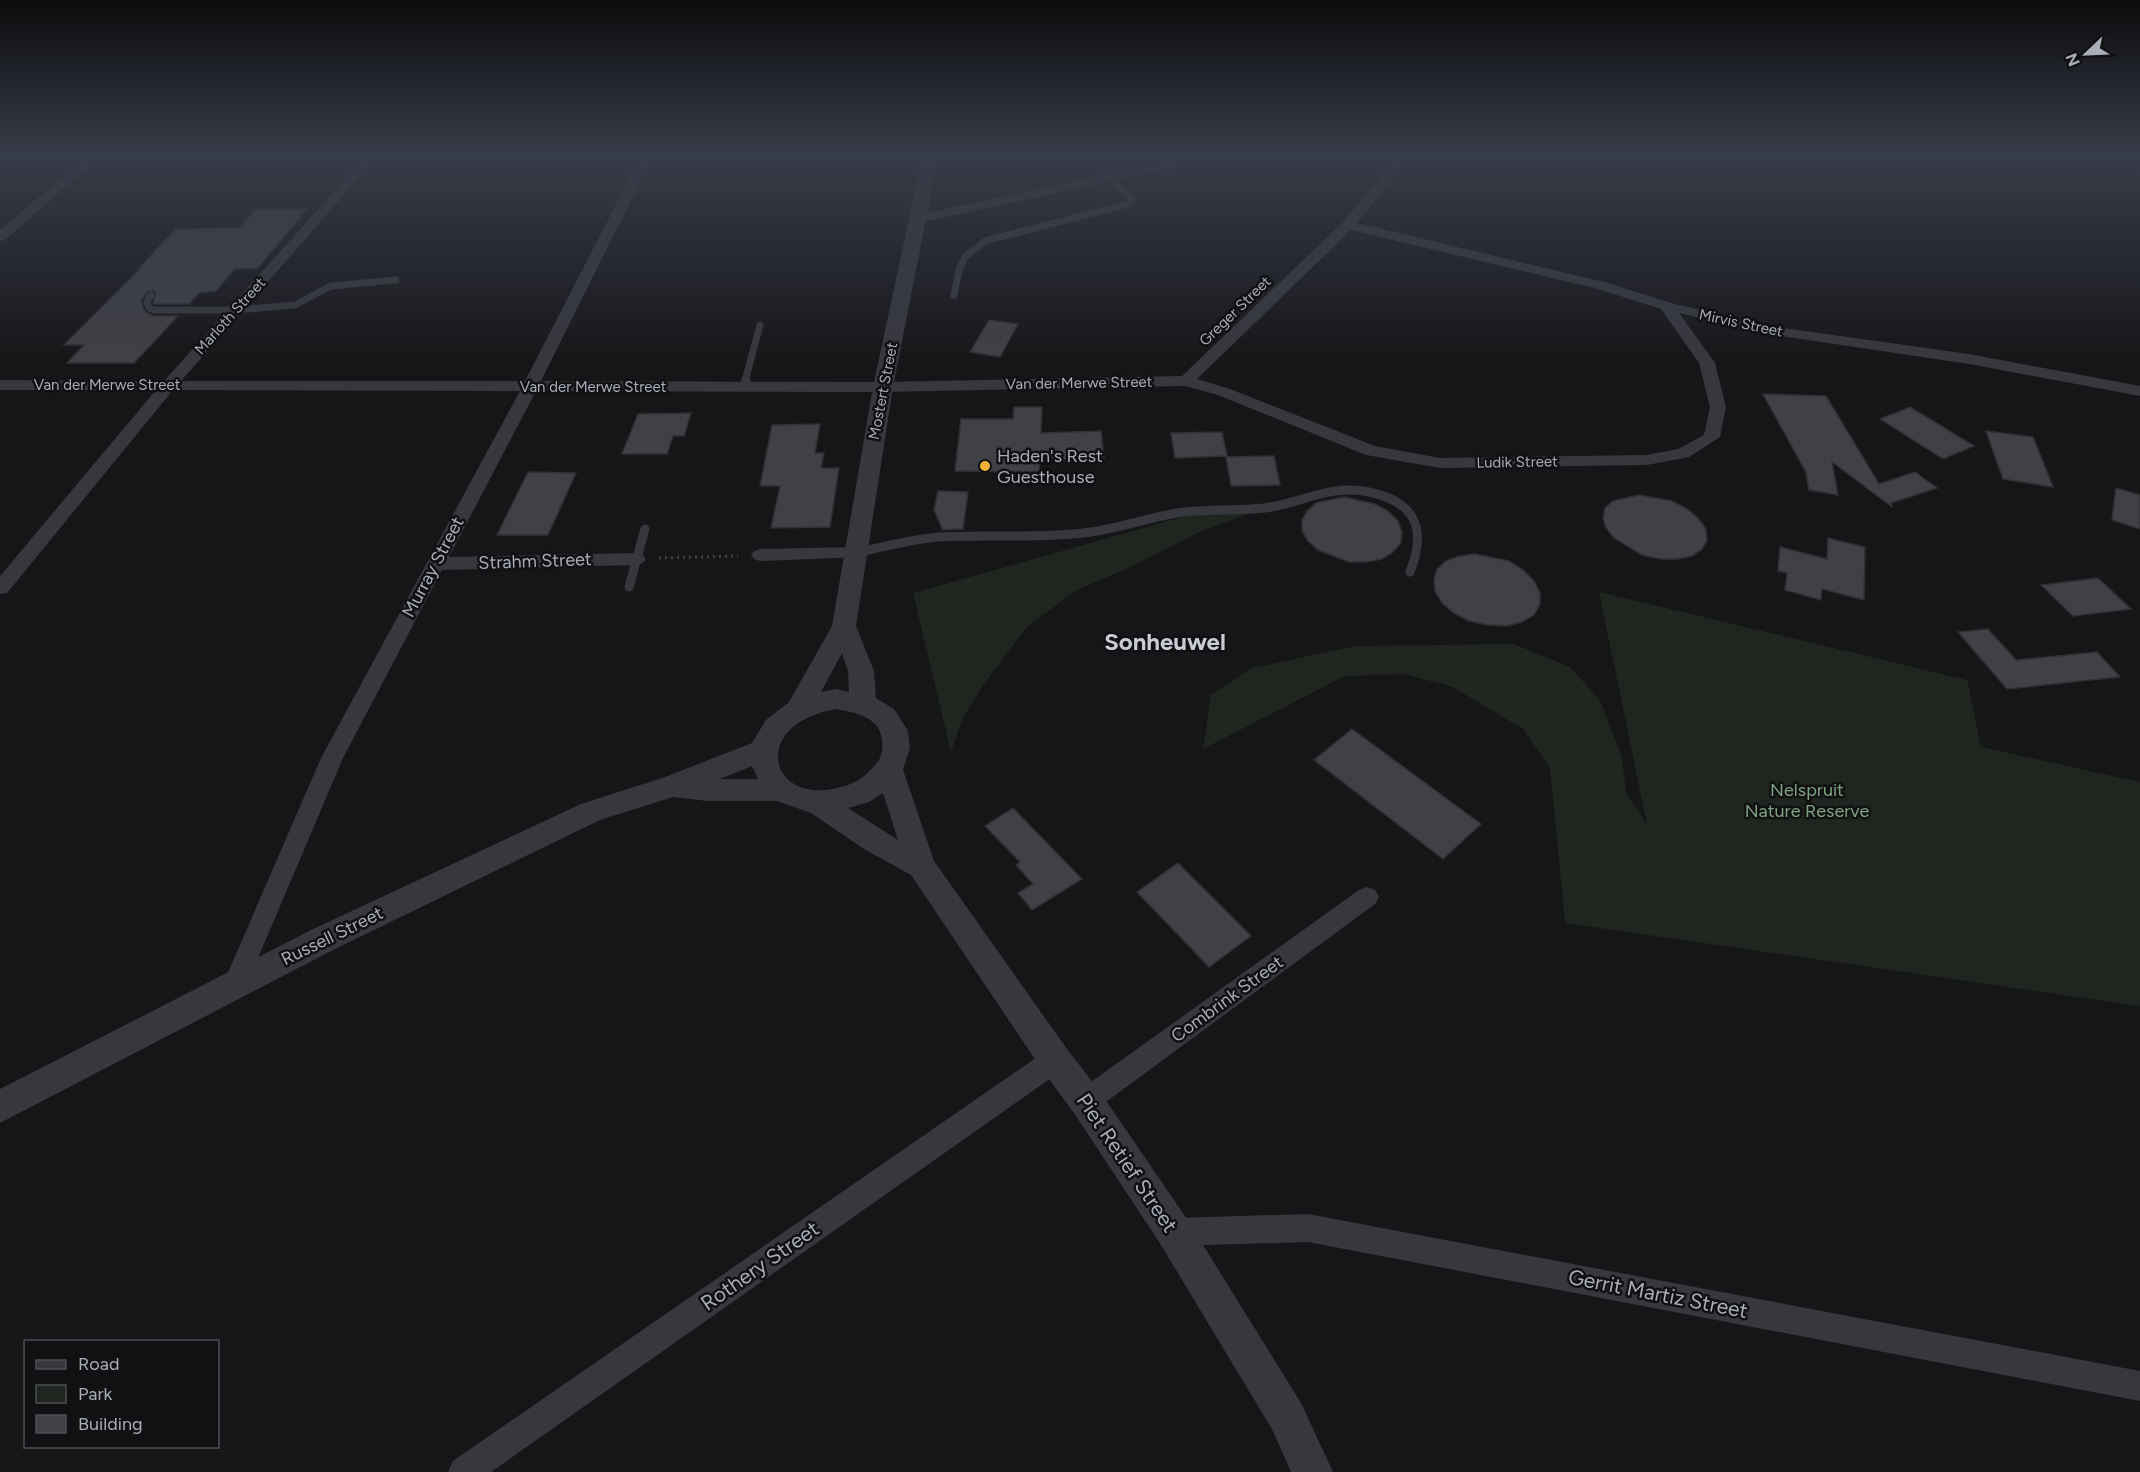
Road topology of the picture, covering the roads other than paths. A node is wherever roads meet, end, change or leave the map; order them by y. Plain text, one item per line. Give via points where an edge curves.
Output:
1 (12, 227) edge
2 (309, 227) edge
3 (611, 227) edge
4 (916, 227) edge
5 (1040, 227) edge
6 (1346, 227) edge
7 (1355, 227) edge
8 (0, 237) edge
9 (396, 280) dead end
10 (151, 295) dead end
11 (954, 295) dead end
12 (1666, 306) junction
13 (235, 310) junction
14 (760, 325) dead end
15 (1186, 381) junction
16 (0, 385) edge
17 (168, 386) junction
18 (744, 386) junction
19 (882, 387) junction
20 (530, 388) junction
21 (2140, 391) edge
22 (645, 529) dead end
23 (855, 553) junction
24 (760, 555) road end
25 (637, 559) junction
26 (434, 564) junction
27 (1410, 572) dead end
28 (629, 587) dead end
29 (0, 588) edge
30 (844, 626) junction
31 (862, 702) junction
32 (799, 708) junction
33 (765, 748) junction
34 (890, 770) junction
35 (673, 786) junction
36 (779, 790) junction
37 (819, 803) junction
38 (921, 866) junction
39 (1367, 897) dead end
40 (235, 984) junction
41 (1055, 1060) junction
42 (1086, 1101) junction
43 (0, 1107) edge
44 (1174, 1232) junction
45 (2140, 1386) edge
46 (464, 1472) edge
47 (1312, 1472) edge

1 - 8 street
2 - 13 street, Marloth Street
3 - 20 street, Murray Street
4 - 19 street, Mostert Street
5 - 11 lane via 972,248 961,261
6 - 15 street, Greger Street
7 - 12 street, Mirvis Street via 1603,286
9 - 13 lane via 331,286 294,306
10 - 13 lane via 147,302 154,310
12 - 15 street, Ludik Street via 1707,363 1718,407 1712,437 1683,453 1647,460 1440,463 1406,458 1372,451 1224,392
12 - 21 street, Mirvis Street via 1762,329 1969,359
13 - 17 street, Marloth Street
14 - 18 lane
15 - 19 street, Van der Merwe Street
16 - 17 street, Van der Merwe Street
17 - 20 street, Van der Merwe Street
17 - 29 street, Marloth Street
18 - 19 street, Van der Merwe Street
18 - 20 street, Van der Merwe Street
19 - 23 street, Mostert Street
20 - 26 street, Murray Street
22 - 25 lane
23 - 24 street
23 - 27 lane via 937,537 1093,532 1179,512 1267,507 1348,488 1390,500 1415,517 1421,536 1419,553
23 - 30 street, Mostert Street
25 - 26 street, Strahm Street
25 - 28 lane
26 - 40 street, Murray Street via 332,758
30 - 31 street, Mostert Street via 861,671
30 - 32 street, Mostert Street
31 - 32 street via 837,699
31 - 34 street via 882,712 895,730 898,751
32 - 33 street via 771,731
33 - 35 street, Russell Street
33 - 36 street via 765,771
34 - 37 street via 876,784 848,799
34 - 38 street, Piet Retief Street
35 - 36 street, Russell Street
35 - 40 street, Russell Street via 591,812
36 - 37 street via 796,799
37 - 38 street, Piet Retief Street via 874,841
38 - 41 street, Piet Retief Street
39 - 42 street, Combrink Street
40 - 43 street, Russell Street
41 - 42 street, Piet Retief Street
41 - 46 street, Rothery Street
42 - 44 street, Piet Retief Street
44 - 45 street, Gerrit Martiz Street via 1308,1228
44 - 47 street, Piet Retief Street via 1287,1417

